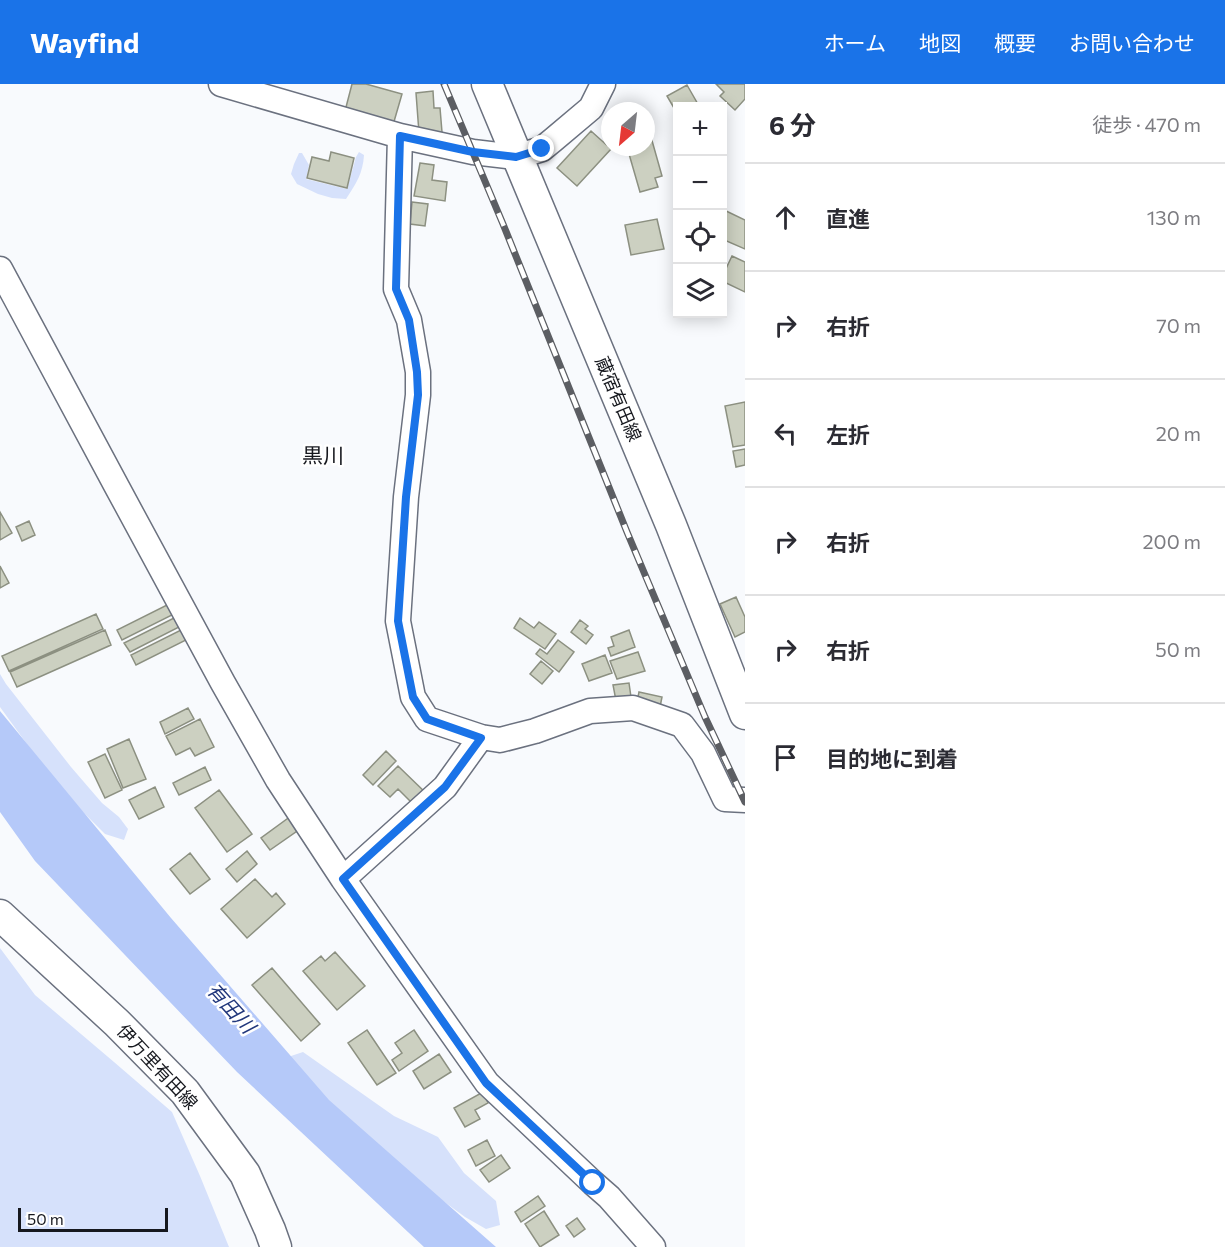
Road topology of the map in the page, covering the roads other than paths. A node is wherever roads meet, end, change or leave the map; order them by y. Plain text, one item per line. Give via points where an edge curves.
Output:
1 (221, 84) edge
2 (487, 84) edge
3 (603, 84) edge
4 (400, 136) junction
5 (516, 157) junction
6 (0, 269) edge
7 (745, 714) edge
8 (481, 738) junction
9 (745, 801) edge
10 (343, 879) junction
11 (0, 915) edge
12 (276, 1247) edge
13 (653, 1247) edge

1 - 4 street
2 - 5 main road, 蔵宿有田線
3 - 5 street via 591,108 553,140 542,149
4 - 5 street
4 - 8 street via 396,289 409,320 418,395 398,621 413,697 427,719
5 - 7 main road, 蔵宿有田線 via 671,525
6 - 10 street via 229,693 278,780
8 - 9 street via 500,740 590,711 633,708 682,725 703,753 725,800
8 - 10 street via 445,787
10 - 13 street via 486,1083 609,1197
11 - 12 main road, 伊万里有田線 via 185,1092 245,1174

